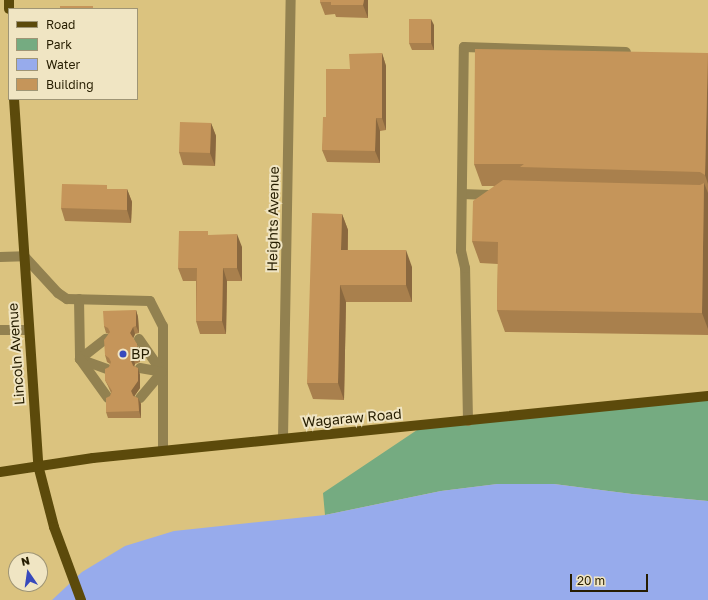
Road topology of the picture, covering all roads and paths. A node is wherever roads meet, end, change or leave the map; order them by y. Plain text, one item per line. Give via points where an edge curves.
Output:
1 (291, 0) edge
2 (637, 52) edge
3 (14, 100) edge
4 (462, 194) junction
5 (509, 195) edge
6 (24, 256) junction
7 (0, 257) edge
8 (79, 299) junction
9 (0, 330) edge
10 (29, 330) junction
11 (106, 339) edge
12 (139, 339) dead end
13 (80, 359) junction
14 (140, 368) edge
15 (107, 369) edge
16 (162, 372) junction
17 (708, 396) edge
18 (108, 398) edge
19 (140, 398) edge
20 (468, 421) junction
21 (283, 438) junction
22 (163, 450) junction
23 (38, 465) junction
24 (0, 472) edge
25 (81, 600) edge

1 - 21 street, Heights Avenue
2 - 4 street via 464,47
3 - 6 main road, Lincoln Avenue
4 - 5 street
4 - 20 street via 461,251 465,268
6 - 7 street
6 - 8 street via 58,293 67,299
6 - 10 main road, Lincoln Avenue
8 - 13 street
8 - 16 street via 150,301 164,326
9 - 10 street
10 - 23 main road, Lincoln Avenue
11 - 13 street
12 - 16 street
13 - 15 street
13 - 18 street
14 - 16 street
16 - 19 street
16 - 22 street
17 - 20 main road, Wagaraw Road
20 - 21 main road, Wagaraw Road
21 - 22 main road, Wagaraw Road
22 - 23 main road, Wagaraw Road
23 - 24 main road, Wagaraw Road
23 - 25 main road, Lincoln Avenue via 62,553

